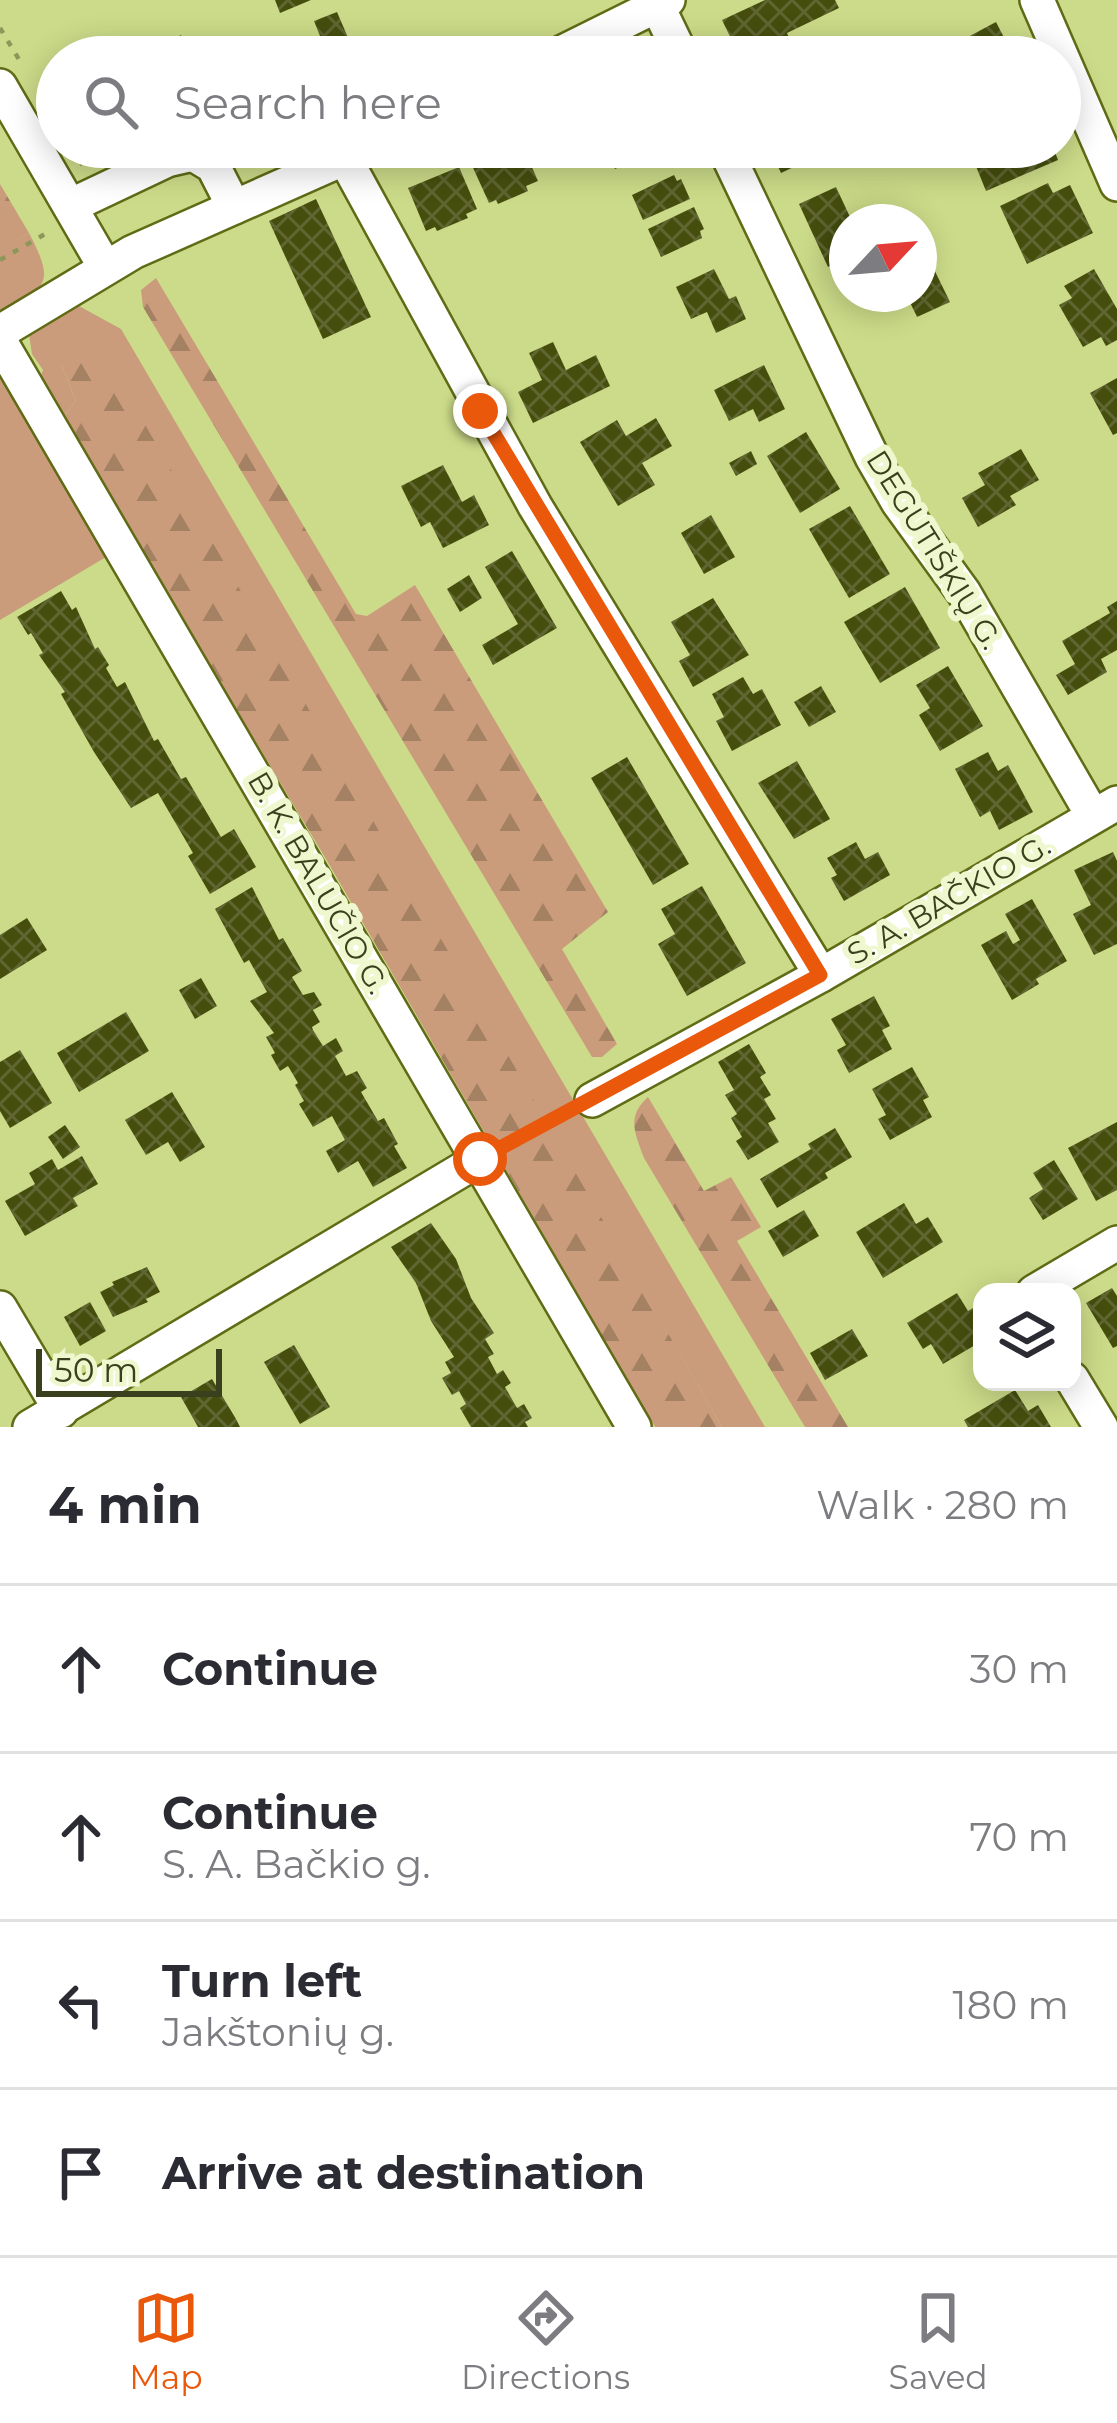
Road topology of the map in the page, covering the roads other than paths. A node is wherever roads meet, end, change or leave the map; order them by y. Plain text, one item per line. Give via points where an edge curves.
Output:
1 (1037, 0) edge
2 (662, 3) edge
3 (595, 36) edge
4 (674, 36) edge
5 (1053, 36) edge
6 (0, 86) edge
7 (1081, 101) edge
8 (36, 147) edge
9 (49, 168) edge
10 (152, 168) edge
11 (214, 168) edge
12 (322, 168) edge
13 (365, 168) edge
14 (734, 168) edge
15 (1117, 184) edge
16 (234, 206) junction
17 (74, 211) junction
18 (106, 267) junction
19 (0, 336) edge
20 (1105, 810) edge
21 (820, 975) junction
22 (592, 1100) road end
23 (480, 1159) junction
24 (1117, 1243) edge
25 (1049, 1283) edge
26 (0, 1309) edge
27 (1079, 1391) edge
28 (62, 1411) junction
29 (30, 1427) edge
30 (634, 1427) edge
31 (1100, 1427) edge

1 - 5 street
2 - 3 street
2 - 4 street
6 - 8 street
7 - 15 street
9 - 17 street
10 - 17 street
11 - 16 street
12 - 16 street
13 - 21 street via 535,506
14 - 20 street, DEGUTIŠKIŲ G. via 898,502
16 - 18 street
17 - 18 street
18 - 19 street
19 - 23 street, B. K. BALUČIO G.
20 - 21 street, S. A. BAČKIO G.
21 - 22 street, S. A. BAČKIO G.
23 - 28 street
23 - 30 street, B. K. BALUČIO G.
24 - 25 street
26 - 28 street
27 - 31 street
28 - 29 street

